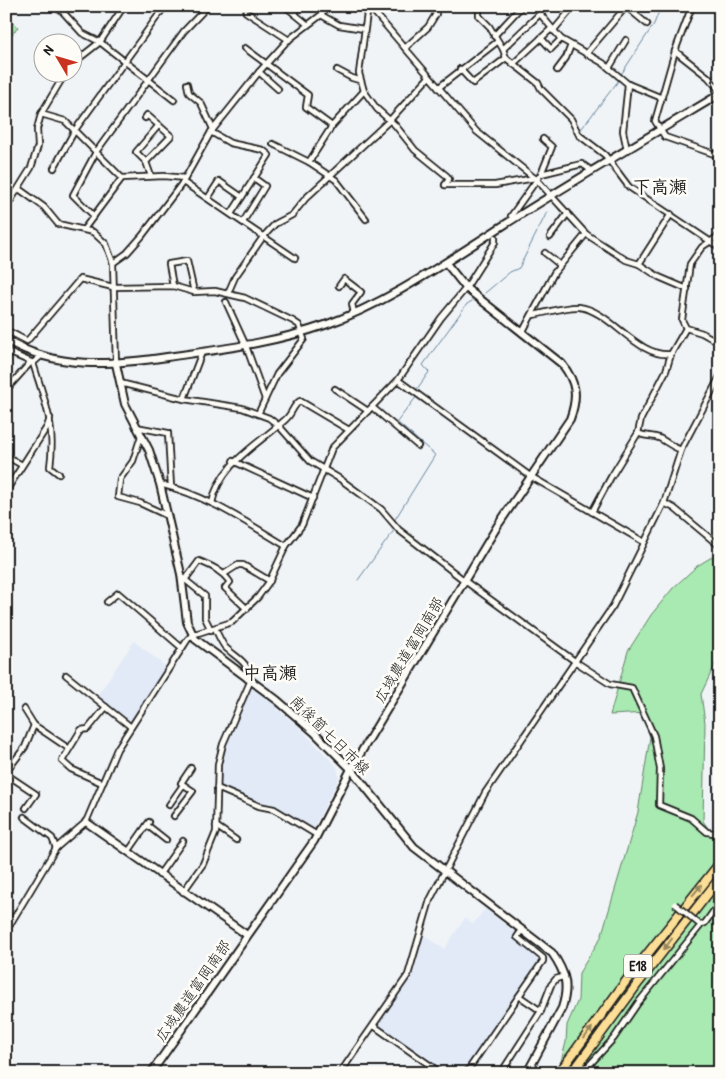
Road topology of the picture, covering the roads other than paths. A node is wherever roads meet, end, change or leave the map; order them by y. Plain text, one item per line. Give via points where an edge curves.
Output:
1 (54, 6) edge
2 (124, 6) edge
3 (165, 6) edge
4 (208, 6) edge
5 (285, 6) edge
6 (298, 6) edge
7 (326, 6) edge
8 (368, 6) edge
9 (432, 6) edge
10 (479, 6) edge
11 (522, 6) edge
12 (538, 6) edge
13 (548, 6) edge
14 (574, 6) edge
15 (692, 6) edge
16 (246, 12) dead end
17 (295, 14) junction
18 (321, 15) junction
19 (541, 15) junction
20 (307, 24) junction
21 (647, 24) dead end
22 (364, 29) junction
23 (552, 30) junction
24 (494, 36) junction
25 (541, 38) junction
26 (562, 39) junction
27 (289, 40) junction
28 (626, 40) dead end
29 (100, 42) junction
30 (497, 42) junction
31 (570, 45) junction
32 (245, 48) dead end
33 (405, 48) junction
34 (503, 49) junction
35 (675, 52) junction
36 (586, 54) junction
37 (82, 56) edge
38 (506, 58) junction
39 (124, 61) junction
40 (513, 64) junction
41 (266, 65) junction
42 (608, 68) junction
43 (460, 69) junction
44 (337, 70) dead end
45 (557, 70) dead end
46 (259, 72) junction
47 (429, 77) junction
48 (150, 80) junction
49 (359, 80) junction
50 (60, 82) edge
51 (187, 84) dead end
52 (628, 84) junction
53 (438, 88) junction
54 (278, 89) dead end
55 (364, 91) junction
56 (720, 92) edge
57 (662, 98) junction
58 (174, 100) dead end
59 (42, 114) junction
60 (145, 118) dead end
61 (390, 120) junction
62 (159, 125) junction
63 (332, 126) junction
64 (75, 130) junction
65 (659, 130) junction
66 (212, 131) junction
67 (543, 138) dead end
68 (272, 144) dead end
69 (628, 150) junction
70 (96, 152) junction
71 (720, 156) edge
72 (610, 161) junction
73 (146, 162) junction
74 (309, 162) junction
75 (54, 168) dead end
76 (592, 171) junction
77 (542, 174) junction
78 (331, 175) junction
79 (151, 176) junction
80 (122, 178) junction
81 (254, 178) junction
82 (536, 179) junction
83 (184, 180) junction
84 (19, 189) junction
85 (552, 195) junction
86 (242, 197) junction
87 (208, 198) junction
88 (6, 208) edge
89 (568, 212) junction
90 (232, 214) junction
91 (671, 214) junction
92 (94, 216) junction
93 (511, 216) dead end
94 (366, 219) dead end
95 (243, 222) junction
96 (84, 229) junction
97 (586, 234) junction
98 (720, 236) edge
99 (263, 237) junction
100 (495, 237) dead end
101 (550, 237) dead end
102 (708, 242) junction
103 (720, 248) edge
104 (544, 253) dead end
105 (295, 258) dead end
106 (113, 263) junction
107 (446, 263) junction
108 (639, 264) junction
109 (560, 265) junction
110 (173, 286) junction
111 (339, 286) dead end
112 (113, 287) junction
113 (466, 288) junction
114 (687, 289) junction
115 (194, 292) junction
116 (228, 293) junction
117 (226, 302) dead end
118 (354, 313) junction
119 (533, 315) junction
120 (686, 328) junction
121 (6, 330) edge
122 (302, 333) junction
123 (522, 333) junction
124 (6, 340) edge
125 (720, 343) edge
126 (246, 346) junction
127 (6, 351) edge
128 (202, 352) junction
129 (671, 354) junction
130 (42, 355) junction
131 (32, 363) junction
132 (116, 364) junction
133 (720, 376) edge
134 (398, 380) junction
135 (120, 383) junction
136 (336, 389) dead end
137 (6, 390) edge
138 (184, 399) junction
139 (265, 399) junction
140 (370, 409) junction
141 (258, 414) junction
142 (50, 417) junction
143 (279, 426) junction
144 (136, 427) junction
145 (349, 430) junction
146 (638, 434) junction
147 (141, 436) junction
148 (418, 446) dead end
149 (681, 450) junction
150 (6, 456) edge
151 (233, 462) junction
152 (22, 465) junction
153 (323, 470) junction
154 (58, 474) dead end
155 (530, 476) junction
156 (160, 484) junction
157 (171, 487) junction
158 (6, 491) edge
159 (313, 498) junction
160 (212, 502) junction
161 (664, 504) junction
162 (592, 512) junction
163 (169, 517) junction
164 (644, 542) junction
165 (719, 543) edge
166 (286, 546) junction
167 (224, 574) junction
168 (184, 578) junction
169 (270, 581) junction
170 (465, 581) junction
171 (107, 602) dead end
172 (247, 609) junction
173 (213, 629) junction
174 (192, 635) junction
175 (182, 648) junction
176 (576, 662) junction
177 (66, 675) dead end
178 (248, 681) junction
179 (106, 707) junction
180 (24, 709) dead end
181 (34, 725) junction
182 (132, 726) junction
183 (68, 748) junction
184 (191, 768) dead end
185 (351, 769) junction
186 (6, 773) edge
187 (102, 783) junction
188 (183, 785) junction
189 (217, 788) junction
190 (169, 805) dead end
191 (26, 808) dead end
192 (174, 816) dead end
193 (24, 817) dead end
194 (86, 822) junction
195 (216, 826) junction
196 (720, 834) edge
197 (317, 835) junction
198 (166, 840) dead end
199 (236, 840) dead end
200 (183, 841) dead end
201 (56, 848) junction
202 (128, 852) junction
203 (720, 862) edge
204 (445, 873) junction
205 (159, 874) junction
206 (720, 878) edge
207 (183, 892) junction
208 (720, 902) edge
209 (675, 904) dead end
210 (699, 924) junction
211 (522, 930) junction
212 (6, 931) edge
213 (247, 935) junction
214 (566, 976) junction
215 (519, 996) junction
216 (541, 1011) junction
217 (374, 1026) junction
218 (151, 1073) edge
219 (340, 1073) edge
220 (441, 1073) edge
221 (466, 1073) edge
222 (501, 1073) edge
223 (527, 1073) edge
224 (559, 1073) edge
225 (572, 1073) edge
226 (582, 1073) edge

1 - 29 street via 82,33
2 - 29 street
3 - 39 street
4 - 48 street via 184,31
5 - 17 street
6 - 17 street
7 - 18 street
8 - 22 street
8 - 33 street
9 - 33 street via 436,14 428,27
10 - 24 street via 479,16
11 - 24 street
12 - 19 street
13 - 19 street
14 - 23 street
15 - 35 street
16 - 27 street
17 - 20 street
18 - 20 street
18 - 22 street via 339,24
19 - 23 street
19 - 34 street
20 - 27 street
21 - 36 street via 629,9 624,9
22 - 49 street
23 - 25 street
23 - 26 street
24 - 30 street
25 - 26 street via 551,49
25 - 40 street
26 - 31 street
27 - 41 street
28 - 42 street
29 - 37 street
29 - 39 street
30 - 34 street
30 - 43 street
31 - 36 street
31 - 45 street
32 - 41 street
33 - 47 street
34 - 38 street
35 - 56 street
35 - 57 street
36 - 42 street
38 - 40 street
38 - 43 street via 473,83
39 - 48 street
39 - 64 street
40 - 72 street via 538,82 571,119 579,135
41 - 46 street
41 - 63 street via 308,95 306,107
42 - 52 street
43 - 53 street
44 - 49 street
46 - 54 street
46 - 66 street
47 - 53 street
47 - 61 street
48 - 58 street
48 - 70 street
49 - 55 street
50 - 59 street
51 - 66 street via 190,93 201,103
52 - 57 street
52 - 69 street via 623,131
53 - 82 street via 476,131
55 - 61 street
55 - 63 street
56 - 65 street
57 - 65 street via 656,122
59 - 64 street via 65,121
59 - 84 street via 37,129 37,152
60 - 62 street via 147,115
61 - 78 street
61 - 82 street via 418,153 447,176 449,179 445,185 496,185
62 - 73 street via 136,152
62 - 73 street via 171,136
63 - 74 street
64 - 70 street
64 - 75 street
65 - 69 street
65 - 71 street via 673,141
66 - 81 street via 230,143 263,150 269,155
66 - 83 street
67 - 77 street via 552,147
68 - 74 street
69 - 72 street
70 - 80 street
70 - 92 street via 73,195
72 - 76 street
72 - 91 street via 629,187
73 - 79 street
74 - 78 street
76 - 77 street via 582,164
76 - 85 street
77 - 82 street
78 - 94 street
78 - 99 street via 292,215 275,224
79 - 80 street
79 - 83 street
80 - 92 street
81 - 86 street
81 - 95 street via 265,186
82 - 85 street
82 - 93 street
83 - 87 street
83 - 106 street via 142,236
84 - 88 street
84 - 96 street via 44,207 58,224
85 - 89 street
85 - 107 street
86 - 87 street via 219,181
86 - 90 street
87 - 90 street
89 - 97 street
89 - 101 street
90 - 95 street
91 - 102 street
91 - 108 street
92 - 96 street
95 - 99 street
96 - 106 street via 93,232 106,244
97 - 108 street via 626,260
97 - 109 street
98 - 102 street
99 - 105 street
99 - 116 street via 235,277
100 - 113 street
102 - 103 street
102 - 114 street via 690,264
104 - 109 street
106 - 112 street
107 - 113 street, 広域農道富岡南部
107 - 118 street
108 - 114 street
109 - 119 street
110 - 112 street
110 - 115 street
110 - 115 street via 169,264 187,261
111 - 118 street via 344,279 361,292 352,304
112 - 121 street via 80,279 27,341
112 - 132 street
113 - 123 street, 広域農道富岡南部
113 - 134 street
114 - 120 street via 682,320
115 - 116 street
116 - 122 street via 293,321
117 - 126 street
118 - 122 street
119 - 123 street
119 - 129 street via 579,307 595,313 646,347
120 - 125 street
120 - 129 street
122 - 126 street
122 - 139 street via 303,342 277,374
123 - 155 street, 広域農道富岡南部 via 562,364 576,390 570,419
124 - 130 street
126 - 128 street
126 - 139 street
127 - 131 street
128 - 132 street
128 - 138 street
129 - 146 street via 666,371 641,419
130 - 131 street
130 - 132 street via 82,363
131 - 137 street
131 - 142 street
132 - 135 street
133 - 149 street
134 - 140 street
134 - 155 street
135 - 138 street
135 - 144 street
136 - 140 street
138 - 141 street via 242,408
139 - 141 street
140 - 145 street
140 - 148 street
141 - 143 street
142 - 152 street
142 - 154 street via 53,438 50,467
143 - 145 street via 300,401
143 - 151 street
143 - 153 street via 310,461
144 - 147 street
144 - 157 street via 168,432
145 - 153 street via 332,448
146 - 149 street via 658,438
146 - 162 street
147 - 156 street
147 - 163 street via 133,461 120,479 118,497
149 - 161 street
150 - 152 street
151 - 159 street
151 - 160 street via 215,488
152 - 158 street
153 - 159 street
153 - 170 street via 340,478 381,509 399,530
155 - 162 street
155 - 170 street, 広域農道富岡南部
156 - 157 street
156 - 163 street
157 - 160 street
159 - 166 street via 302,525
160 - 166 street
161 - 164 street
161 - 165 street via 674,508
162 - 164 street
163 - 168 street
164 - 176 street via 613,606
166 - 169 street
167 - 168 street via 199,561
167 - 169 street via 243,565
167 - 172 street via 230,582 225,588
168 - 173 street via 205,596 205,618
168 - 174 street via 185,613
169 - 172 street
170 - 176 street
170 - 185 street, 広域農道富岡南部
171 - 175 street via 118,594
172 - 173 street via 232,622
173 - 174 street
173 - 178 street via 226,647 246,665
174 - 175 street
174 - 178 street, 南後箇七日市線
175 - 182 street
176 - 196 street via 610,684 636,691 658,755 659,805 691,818 707,832
176 - 204 street via 485,792
177 - 179 street
178 - 185 street, 南後箇七日市線 via 306,724
178 - 189 street via 222,750
179 - 182 street
179 - 183 street via 88,729 81,730
180 - 181 street
181 - 183 street
181 - 186 street via 25,747
182 - 187 street via 117,749
183 - 187 street via 62,761 71,769
184 - 188 street via 181,783
185 - 197 street, 広域農道富岡南部
185 - 204 street, 南後箇七日市線 via 402,834
186 - 191 street via 36,794
187 - 194 street
188 - 190 street
188 - 192 street via 193,791
189 - 195 street
189 - 197 street via 274,809
193 - 201 street via 52,838
194 - 201 street
194 - 202 street
195 - 199 street
195 - 207 street via 203,864
197 - 213 street, 広域農道富岡南部
198 - 202 street via 148,824
200 - 205 street
201 - 212 street
202 - 205 street
224 -> 203 highway, E18 via 629,977
204 - 211 street, 南後箇七日市線
204 - 217 street via 424,913 408,975
205 - 207 street
206 -> 225 highway, E18
207 - 213 street
208 - 210 street via 705,923
209 - 210 street, bridge
210 - 226 street via 614,1038
211 - 214 street, 南後箇七日市線 via 552,953
211 - 215 street via 517,937 543,958
213 - 218 street, 広域農道富岡南部
214 - 216 street via 556,979 551,985
214 - 223 street via 562,1008
215 - 216 street
215 - 221 street
216 - 222 street
217 - 219 street
217 - 220 street

